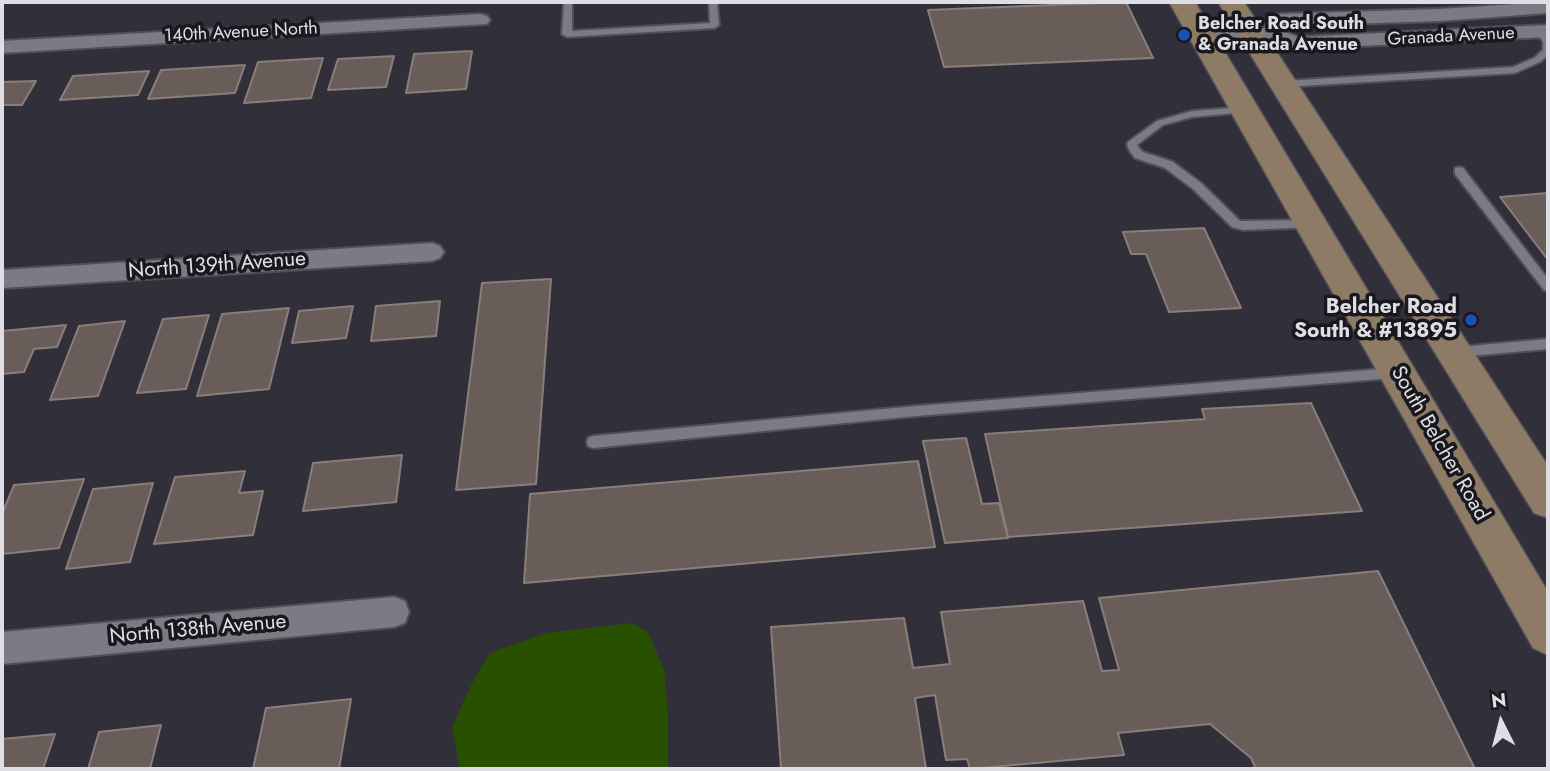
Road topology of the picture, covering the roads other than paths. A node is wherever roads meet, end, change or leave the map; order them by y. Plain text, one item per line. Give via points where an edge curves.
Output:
1 (568, 2) edge
2 (713, 2) edge
3 (1182, 2) edge
4 (1231, 2) edge
5 (1548, 7) edge
6 (480, 20) dead end
7 (1545, 31) edge
8 (1262, 35) junction
9 (1205, 39) junction
10 (2, 47) edge
11 (1284, 84) junction
12 (1246, 110) junction
13 (1459, 171) dead end
14 (1312, 224) junction
15 (432, 252) dead end
16 (2, 279) edge
17 (1548, 287) edge
18 (1548, 344) edge
19 (1455, 352) junction
20 (1398, 373) junction
21 (593, 442) dead end
22 (1548, 500) edge
23 (394, 612) dead end
24 (1548, 633) edge
25 (2, 648) edge

1 - 2 lane via 567,34 715,25
3 - 9 main road, South Belcher Road
4 - 8 main road
5 - 8 street, Granada Avenue via 1278,20
6 - 10 street, 140th Avenue North
7 - 8 street, Granada Avenue via 1296,43
7 - 11 lane via 1547,51 1515,69
8 - 9 street, Granada Avenue
8 - 11 main road
9 - 12 main road, South Belcher Road
11 - 19 main road
12 - 14 main road, South Belcher Road
12 - 14 lane via 1192,114 1160,123 1132,144 1139,155 1169,165 1197,186 1236,224
13 - 17 lane
14 - 20 main road, South Belcher Road
15 - 16 street, North 139th Avenue
18 - 19 lane
19 - 22 main road
20 - 21 lane
20 - 24 main road, South Belcher Road
23 - 25 street, North 138th Avenue

